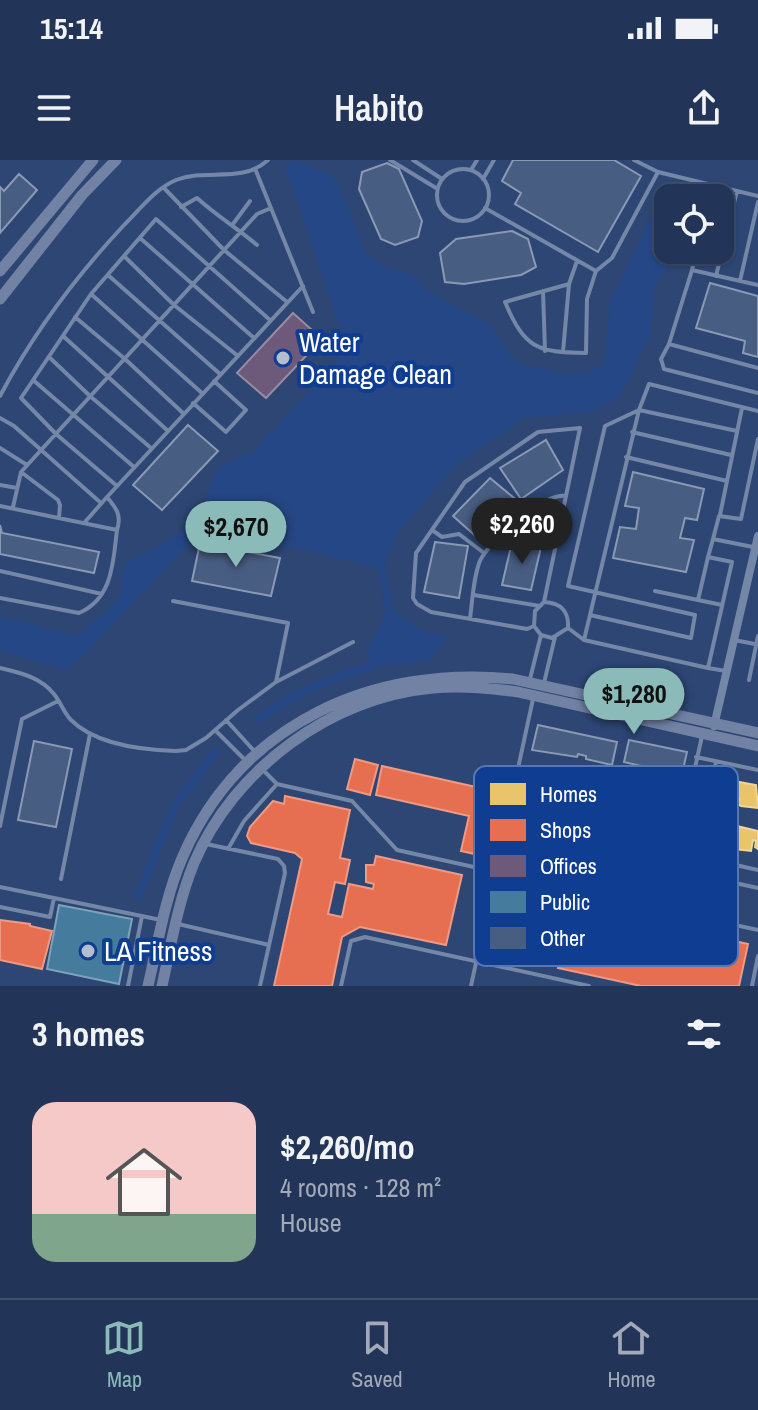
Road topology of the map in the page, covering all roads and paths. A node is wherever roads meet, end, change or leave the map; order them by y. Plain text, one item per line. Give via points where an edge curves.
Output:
1 (93, 160) edge
2 (116, 160) edge
3 (268, 160) edge
4 (390, 160) edge
5 (413, 160) edge
6 (477, 160) edge
7 (494, 160) edge
8 (634, 160) edge
9 (420, 165) junction
10 (471, 170) junction
11 (256, 171) junction
12 (658, 172) junction
13 (414, 175) junction
14 (442, 179) junction
15 (483, 179) junction
16 (708, 184) edge
17 (164, 188) junction
18 (436, 188) junction
19 (734, 190) edge
20 (737, 191) junction
21 (758, 199) edge
22 (250, 201) dead end
23 (181, 207) junction
24 (271, 208) junction
25 (485, 208) junction
26 (233, 224) junction
27 (241, 231) junction
28 (140, 238) junction
29 (257, 245) dead end
30 (224, 250) junction
31 (124, 256) junction
32 (577, 261) junction
33 (694, 264) edge
34 (209, 267) junction
35 (692, 270) junction
36 (0, 271) edge
37 (596, 271) junction
38 (108, 275) junction
39 (716, 276) junction
40 (740, 281) junction
41 (4, 284) edge
42 (569, 284) junction
43 (192, 285) junction
44 (758, 285) edge
45 (303, 286) junction
46 (543, 291) junction
47 (91, 294) junction
48 (0, 299) edge
49 (287, 302) junction
50 (174, 305) junction
51 (313, 312) dead end
52 (75, 317) junction
53 (270, 320) junction
54 (161, 321) junction
55 (63, 336) junction
56 (254, 338) junction
57 (142, 340) junction
58 (669, 344) junction
59 (545, 351) junction
60 (563, 352) junction
61 (238, 356) junction
62 (49, 357) junction
63 (125, 359) junction
64 (758, 368) edge
65 (221, 374) junction
66 (107, 378) junction
67 (33, 380) junction
68 (214, 381) junction
69 (758, 393) edge
70 (203, 394) junction
71 (0, 396) edge
72 (90, 396) junction
73 (193, 403) junction
74 (742, 408) junction
75 (639, 410) junction
76 (758, 411) edge
77 (74, 414) junction
78 (184, 414) junction
79 (0, 418) edge
80 (168, 431) junction
81 (737, 431) junction
82 (632, 432) junction
83 (56, 434) junction
84 (758, 439) edge
85 (0, 448) edge
86 (152, 448) junction
87 (41, 450) junction
88 (732, 455) junction
89 (626, 457) junction
90 (27, 465) junction
91 (134, 467) junction
92 (21, 472) junction
93 (727, 481) junction
94 (0, 485) edge
95 (117, 486) junction
96 (18, 488) junction
97 (566, 496) junction
98 (107, 497) junction
99 (101, 503) junction
100 (0, 506) edge
101 (13, 508) junction
102 (719, 516) junction
103 (59, 518) junction
104 (84, 523) junction
105 (510, 528) junction
106 (117, 530) junction
107 (432, 530) junction
108 (758, 536) edge
109 (557, 538) junction
110 (713, 539) junction
111 (755, 547) junction
112 (485, 554) junction
113 (708, 557) junction
114 (0, 571) edge
115 (655, 591) dead end
116 (594, 592) junction
117 (102, 594) junction
118 (474, 595) junction
119 (0, 598) edge
120 (698, 600) junction
121 (173, 601) dead end
122 (542, 604) junction
123 (722, 605) junction
124 (590, 615) junction
125 (470, 619) junction
126 (534, 626) junction
127 (568, 628) junction
128 (541, 635) junction
129 (758, 636) edge
130 (555, 637) junction
131 (584, 640) junction
132 (734, 640) junction
133 (353, 642) dead end
134 (757, 645) edge
135 (0, 668) edge
136 (708, 668) junction
137 (727, 672) junction
138 (749, 680) dead end
139 (276, 682) junction
140 (529, 682) junction
141 (543, 685) junction
142 (558, 689) junction
143 (518, 692) junction
144 (534, 696) junction
145 (58, 701) junction
146 (226, 720) junction
147 (709, 728) junction
148 (215, 730) junction
149 (758, 733) edge
150 (90, 734) junction
151 (758, 746) edge
152 (257, 754) junction
153 (696, 757) junction
154 (247, 762) junction
155 (716, 762) junction
156 (519, 766) edge
157 (694, 766) edge
158 (715, 766) edge
159 (737, 766) edge
160 (738, 766) edge
161 (260, 767) junction
162 (758, 770) edge
163 (277, 784) junction
164 (0, 826) edge
165 (204, 844) junction
166 (228, 849) junction
167 (738, 865) edge
168 (474, 869) edge
169 (758, 870) edge
170 (61, 879) dead end
171 (738, 884) edge
172 (0, 887) edge
173 (758, 888) edge
174 (54, 898) junction
175 (0, 907) edge
176 (142, 916) junction
177 (50, 917) junction
178 (57, 918) dead end
179 (163, 921) junction
180 (176, 923) junction
181 (738, 925) edge
182 (758, 930) edge
183 (129, 933) dead end
184 (139, 935) junction
185 (269, 945) junction
186 (758, 956) edge
187 (474, 961) edge
188 (475, 966) edge
189 (499, 966) edge
190 (128, 986) edge
191 (148, 986) edge
192 (162, 986) edge
193 (260, 986) edge
194 (341, 986) edge
195 (471, 986) edge
196 (589, 986) edge
197 (752, 986) edge

1 - 36 street
2 - 41 street
3 - 11 lane
4 - 13 lane
5 - 9 lane
6 - 10 lane
7 - 15 lane
8 - 12 lane
9 - 13 lane
9 - 14 lane
10 - 14 lane
10 - 15 lane
11 - 17 lane via 190,176
11 - 24 lane
12 - 16 lane
12 - 37 lane via 612,258
13 - 18 lane
14 - 18 lane
15 - 25 lane via 489,194
17 - 23 lane
17 - 71 lane via 99,252
18 - 25 lane via 440,207 451,218 474,219
19 - 20 lane
20 - 21 lane
20 - 39 lane
21 - 40 lane
22 - 26 lane
23 - 26 lane via 197,198 220,220
23 - 30 lane
24 - 27 lane
24 - 45 lane
25 - 32 lane
26 - 27 lane
27 - 29 lane
27 - 30 lane
28 - 31 lane
28 - 34 lane via 156,219
28 - 43 lane
30 - 34 lane
30 - 49 lane
31 - 38 lane
31 - 50 lane
32 - 37 lane
32 - 42 lane
33 - 35 lane
34 - 43 lane
34 - 53 lane
35 - 39 lane
35 - 58 lane
37 - 60 lane via 587,299 586,353
38 - 47 lane
38 - 54 lane
39 - 40 lane
40 - 44 lane
41 - 48 street
42 - 46 lane
42 - 60 lane
43 - 50 lane
43 - 56 lane
45 - 49 lane
45 - 51 lane
46 - 59 lane
46 - 59 lane via 505,302 527,341
47 - 52 lane
47 - 57 lane
49 - 53 lane
50 - 54 lane
50 - 61 lane
52 - 55 lane
52 - 63 lane
53 - 56 lane
54 - 57 lane
54 - 65 lane
55 - 62 lane
55 - 66 lane
56 - 61 lane
57 - 63 lane
57 - 70 lane
58 - 64 lane
58 - 69 lane via 661,359 664,369
59 - 60 lane
61 - 65 lane
62 - 67 lane
62 - 72 lane
63 - 66 lane
63 - 78 lane
65 - 68 lane
66 - 72 lane
66 - 80 lane
67 - 77 lane
67 - 83 lane via 21,398
68 - 70 lane
68 - 73 lane via 246,410 226,432
70 - 73 lane
72 - 77 lane
72 - 86 lane
73 - 78 lane
74 - 75 lane via 649,384
74 - 76 lane
74 - 81 lane
75 - 81 lane
75 - 82 lane
75 - 116 lane via 605,426 568,586
77 - 83 lane
77 - 91 lane
78 - 80 lane
79 - 87 lane
80 - 86 lane
81 - 88 lane
82 - 88 lane
82 - 89 lane
83 - 87 lane
83 - 95 lane
84 - 102 lane via 741,519
85 - 90 lane
86 - 91 lane
87 - 90 lane
87 - 99 lane
88 - 93 lane
89 - 93 lane
89 - 116 lane
90 - 92 lane
91 - 95 lane
92 - 96 lane
92 - 103 lane via 58,500
93 - 102 lane
94 - 96 lane
95 - 98 lane
96 - 101 lane
97 - 105 lane via 537,505
97 - 107 lane via 580,428 538,432 465,482
97 - 109 lane
98 - 99 lane
98 - 106 lane via 117,509
99 - 104 lane
100 - 101 lane
101 - 103 lane
102 - 110 lane
103 - 104 lane
104 - 106 lane
105 - 109 lane
105 - 112 lane
106 - 117 lane via 111,577
107 - 112 lane via 442,537 459,534
107 - 125 lane via 416,553 413,598 431,612
108 - 111 street
109 - 122 lane
110 - 111 lane
110 - 113 lane
111 - 132 street
112 - 118 lane
113 - 120 lane
113 - 123 lane via 732,562
114 - 117 lane
115 - 120 lane
116 - 124 lane
116 - 124 lane via 695,615 691,638
117 - 119 lane via 79,613
118 - 122 lane
118 - 125 lane
120 - 123 lane
121 - 139 lane via 288,623
122 - 126 lane via 535,611
122 - 127 lane via 564,609
123 - 136 lane
124 - 131 lane
125 - 126 lane
126 - 128 lane
127 - 130 lane
127 - 131 lane
128 - 130 lane
128 - 140 lane
129 - 134 lane
130 - 141 lane
131 - 136 lane
132 - 134 lane
132 - 137 street
133 - 139 lane
134 - 138 lane
135 - 145 lane via 31,676
136 - 137 lane
137 - 147 street
139 - 146 lane
140 - 141 street
140 - 152 street via 452,676 376,688 318,711
141 - 142 street
141 - 143 street
142 - 144 street
142 - 147 street
143 - 144 street
143 - 161 street via 432,688 376,701 324,722
144 - 147 street
144 - 156 lane
145 - 150 lane via 71,721
145 - 164 lane via 22,719
146 - 148 lane
146 - 152 lane
147 - 149 street
147 - 151 street
147 - 153 lane
148 - 150 lane via 196,745 176,751
148 - 154 lane
150 - 170 lane
152 - 154 street
152 - 161 lane
153 - 155 lane
153 - 157 lane
154 - 161 lane
154 - 179 street via 215,798 192,837
155 - 158 lane
155 - 159 lane
160 - 162 lane
161 - 163 lane
161 - 165 street via 226,806
163 - 166 lane via 244,821
163 - 168 lane via 352,801 397,850
165 - 166 lane
165 - 180 street
166 - 185 lane via 278,859 284,866
167 - 169 lane
171 - 173 lane
172 - 174 lane
174 - 176 lane
174 - 177 lane
175 - 177 lane
176 - 179 lane
176 - 184 lane
177 - 178 lane
179 - 180 lane
179 - 191 street
180 - 185 lane
180 - 192 street
181 - 182 lane
183 - 184 lane
184 - 190 lane
185 - 193 lane
186 - 197 lane
187 - 194 lane via 356,938
188 - 195 lane
189 - 196 lane

